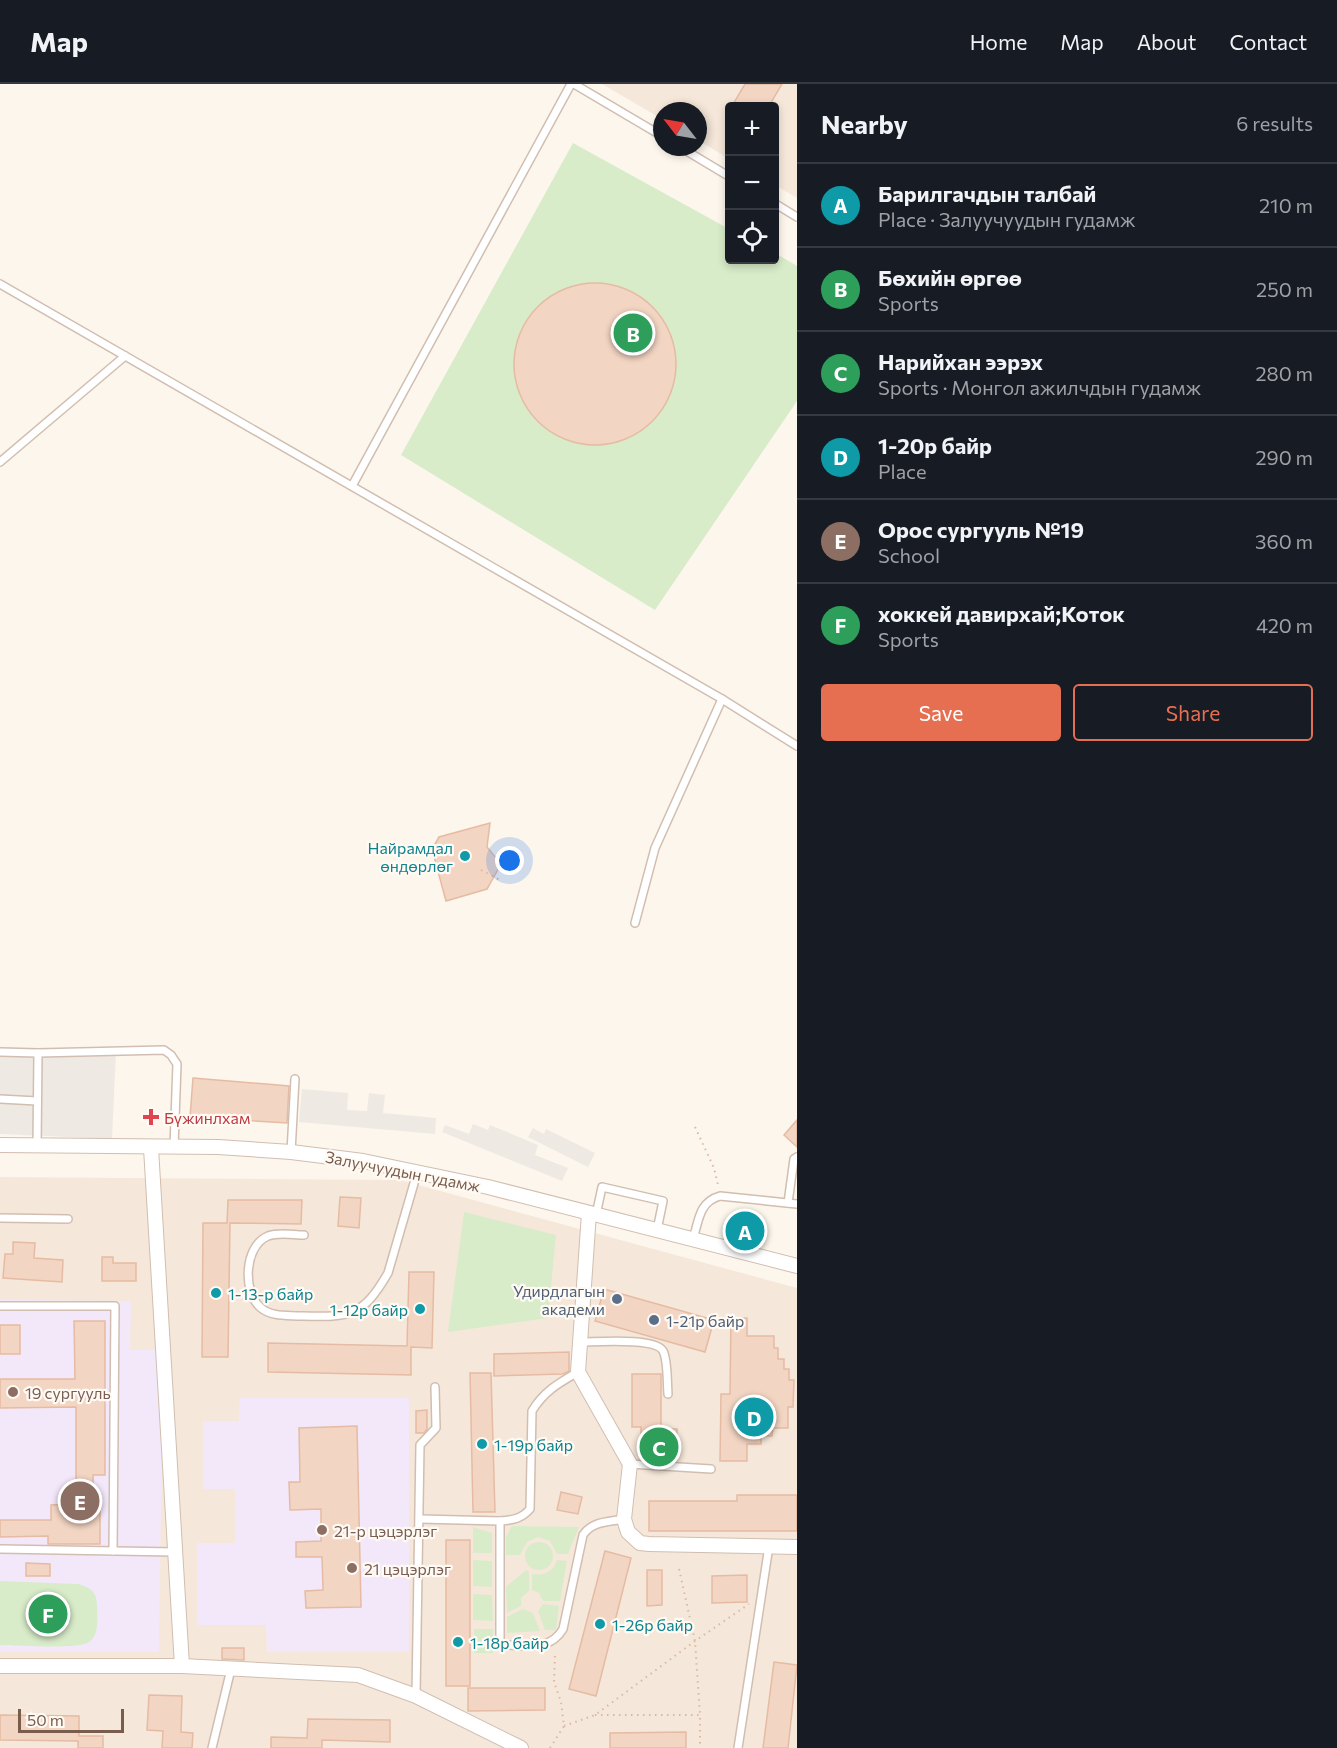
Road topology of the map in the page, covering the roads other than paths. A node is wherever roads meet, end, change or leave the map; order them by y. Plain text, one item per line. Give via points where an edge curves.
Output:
1 (573, 84) edge
2 (653, 131) edge
3 (695, 156) edge
4 (725, 175) edge
5 (779, 206) edge
6 (797, 217) edge
7 (0, 284) edge
8 (125, 356) junction
9 (0, 462) edge
10 (352, 486) junction
11 (722, 699) junction
12 (797, 746) edge
13 (635, 923) dead end
14 (0, 1052) edge
15 (38, 1053) junction
16 (295, 1079) dead end
17 (0, 1099) edge
18 (37, 1101) junction
19 (0, 1145) edge
20 (36, 1146) junction
21 (151, 1148) junction
22 (174, 1148) junction
23 (291, 1152) junction
24 (797, 1156) edge
25 (417, 1173) junction
26 (788, 1203) junction
27 (797, 1204) edge
28 (593, 1214) junction
29 (0, 1218) edge
30 (68, 1220) dead end
31 (657, 1230) junction
32 (304, 1235) dead end
33 (693, 1239) junction
34 (797, 1266) edge
35 (0, 1306) edge
36 (580, 1342) junction
37 (578, 1372) junction
38 (435, 1387) dead end
39 (668, 1394) dead end
40 (630, 1464) junction
41 (711, 1469) dead end
42 (420, 1519) junction
43 (624, 1519) junction
44 (500, 1521) junction
45 (769, 1546) junction
46 (797, 1546) edge
47 (0, 1549) edge
48 (113, 1551) junction
49 (175, 1552) junction
50 (0, 1666) edge
51 (182, 1666) junction
52 (231, 1669) junction
53 (416, 1696) junction
54 (212, 1748) edge
55 (521, 1748) edge
56 (738, 1748) edge

1 - 2 lane
1 - 10 lane
3 - 4 lane
5 - 6 lane
7 - 8 lane
8 - 9 lane
8 - 10 lane
10 - 11 lane
11 - 12 lane
11 - 13 lane via 655,848
14 - 15 lane
15 - 18 lane
15 - 22 lane via 165,1050 177,1064
16 - 23 lane
17 - 18 lane
18 - 20 lane
19 - 20 street, Залуучуудын гудамж
20 - 21 street, Залуучуудын гудамж
21 - 22 street, Залуучуудын гудамж
21 - 49 street
22 - 23 street, Залуучуудын гудамж
23 - 25 street, Залуучуудын гудамж
24 - 26 lane
25 - 28 street, Залуучуудын гудамж
25 - 32 lane via 388,1273 380,1288 360,1308 337,1317 278,1315 257,1304 249,1268 255,1246 270,1235
26 - 27 lane
26 - 33 lane via 720,1196 710,1199 703,1207
28 - 31 street, Залуучуудын гудамж
28 - 31 lane via 602,1187 663,1201
28 - 36 street
29 - 30 lane
31 - 33 street, Залуучуудын гудамж
33 - 34 street, Залуучуудын гудамж
35 - 48 lane via 116,1306
36 - 37 street
36 - 39 lane via 659,1345 664,1352
37 - 40 street
37 - 44 lane via 550,1389 532,1411 530,1509 517,1519
38 - 42 lane via 436,1428 420,1445
40 - 41 lane
40 - 43 street
42 - 44 lane
42 - 53 lane
43 - 44 lane via 594,1524 583,1535 563,1629 558,1639 548,1645 505,1645 500,1641
43 - 45 street via 628,1532 640,1543
45 - 46 street
45 - 56 lane
47 - 48 lane
48 - 49 lane
49 - 51 street
50 - 51 street
51 - 52 street
52 - 53 street via 358,1675
52 - 54 lane
53 - 55 street

